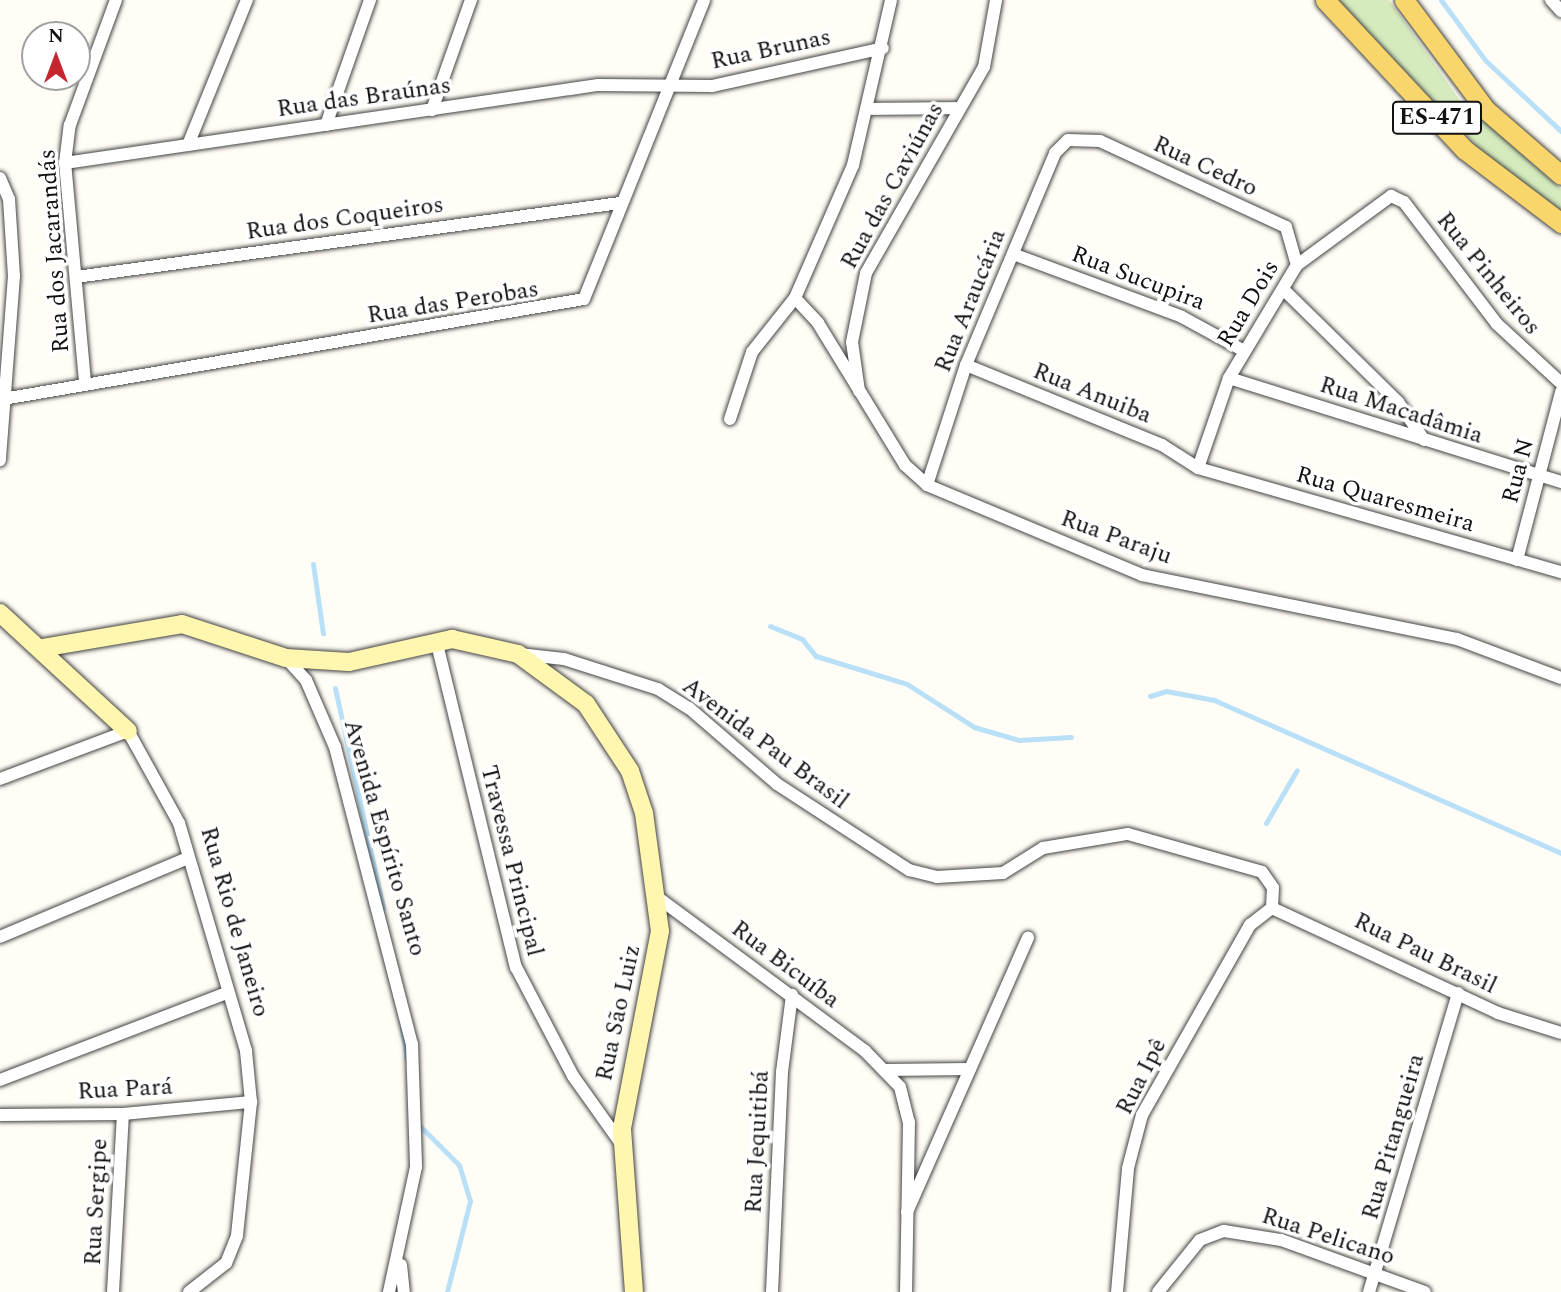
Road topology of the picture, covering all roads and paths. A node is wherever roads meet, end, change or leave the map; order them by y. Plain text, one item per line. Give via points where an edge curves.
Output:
1 (116, 0) edge
2 (247, 0) edge
3 (370, 0) edge
4 (471, 0) edge
5 (704, 0) edge
6 (891, 0) edge
7 (996, 0) edge
8 (1325, 0) edge
9 (1404, 0) edge
10 (1551, 0) edge
11 (1561, 11) edge
12 (883, 48) junction
13 (668, 85) junction
14 (959, 108) junction
15 (867, 109) junction
16 (432, 110) junction
17 (326, 125) junction
18 (1068, 140) joint
19 (188, 145) junction
20 (65, 163) junction
21 (1561, 175) edge
22 (0, 178) edge
23 (1384, 199) joint
24 (620, 203) junction
25 (1561, 223) edge
26 (1013, 254) junction
27 (1297, 265) junction
28 (76, 276) junction
29 (1283, 289) junction
30 (795, 298) junction
31 (1244, 351) junction
32 (967, 365) junction
33 (1229, 378) junction
34 (85, 382) junction
35 (1561, 383) edge
36 (1561, 392) edge
37 (9, 398) junction
38 (860, 399) junction
39 (730, 419) dead end
40 (1424, 440) junction
41 (0, 460) edge
42 (1198, 468) junction
43 (1539, 477) junction
44 (1561, 482) edge
45 (927, 485) junction
46 (1517, 560) junction
47 (1561, 572) edge
48 (0, 613) edge
49 (438, 645) junction
50 (42, 648) junction
51 (519, 654) junction
52 (286, 658) junction
53 (1561, 678) edge
54 (128, 731) junction
55 (0, 779) edge
56 (186, 859) junction
57 (657, 897) junction
58 (1272, 908) junction
59 (0, 936) edge
60 (1028, 938) dead end
61 (227, 993) junction
62 (1458, 993) junction
63 (792, 995) junction
64 (1561, 1033) edge
65 (970, 1069) junction
66 (886, 1070) junction
67 (0, 1080) edge
68 (251, 1102) junction
69 (123, 1114) junction
70 (0, 1115) edge
71 (622, 1145) junction
72 (903, 1222) junction
73 (400, 1254) junction
74 (1377, 1275) junction
75 (113, 1292) edge
76 (189, 1292) edge
77 (390, 1292) edge
78 (404, 1292) edge
79 (634, 1292) edge
80 (772, 1292) edge
81 (906, 1292) edge
82 (1117, 1292) edge
83 (1158, 1292) edge
84 (1369, 1292) edge
85 (1425, 1292) edge

1 - 20 street, Rua dos Jacarandás via 70,125
2 - 19 street
3 - 17 street
4 - 16 street
5 - 13 street, Rua das Perobas
6 - 12 street
7 - 14 street, Rua das Caviúnas via 992,46
8 - 25 main road, ES-471 via 1465,150
9 - 21 main road, ES-471 via 1486,110
10 - 11 street
12 - 13 street, Rua Brunas via 712,86
12 - 15 street
13 - 16 street, Rua das Braúnas via 598,85
13 - 24 street, Rua das Perobas
14 - 15 street
14 - 38 street, Rua das Caviúnas via 866,273 852,342
15 - 30 street via 853,165
16 - 17 street, Rua das Braúnas
17 - 19 street, Rua das Braúnas
18 - 26 street, Rua Araucária via 1055,153
18 - 27 street, Rua Cedro via 1100,141 1286,227
19 - 20 street, Rua das Braúnas
20 - 28 street, Rua dos Jacarandás
22 - 37 street via 9,200 14,276
23 - 27 street, Rua Dois
23 - 35 street, Rua Pinheiros via 1404,202 1497,324
24 - 28 street, Rua dos Coqueiros
24 - 34 street, Rua das Perobas via 584,299 565,306
26 - 31 street, Rua Sucupira via 1182,317
26 - 32 street, Rua Araucária
27 - 29 street, Rua Dois
28 - 34 street, Rua dos Jacarandás
29 - 31 street, Rua Dois
29 - 40 street via 1398,402
30 - 38 street, Rua Paraju via 818,323
30 - 39 street via 752,352
31 - 33 street, Rua Dois
32 - 42 street, Rua Anuiba via 1162,445
32 - 45 street, Rua Araucária
33 - 40 street, Rua Macadâmia
33 - 42 street, Rua Dois
34 - 37 street, Rua das Perobas
36 - 43 street, Rua N
37 - 41 street
38 - 45 street, Rua Paraju
40 - 43 street, Rua Macadâmia
42 - 46 street, Rua Quaresmeira
43 - 44 street, Rua Macadâmia
43 - 46 street, Rua N
45 - 53 street, Rua Paraju via 1142,575 1457,639
46 - 47 street, Rua Quaresmeira
48 - 50 street, Rua Rio de Janeiro
49 - 51 street, Rua São Luiz via 452,639
49 - 52 street, Rua São Luiz via 349,662
49 - 71 street, Travessa Principal via 516,967 573,1076
50 - 52 street via 182,624
50 - 54 street, Rua Rio de Janeiro
51 - 57 street, Rua São Luiz via 586,704 630,771 644,813
51 - 58 street, Avenida Pau Brasil via 564,659 658,690 690,708 777,785 909,870 937,877 1003,873 1044,848 1128,834 1262,872 1273,888
52 - 73 street, Avenida Espírito Santo via 311,690 335,747 412,1044 418,1129
54 - 55 street
54 - 56 street, Rua Rio de Janeiro via 164,785
56 - 59 street
56 - 61 street, Rua Rio de Janeiro
57 - 63 street, Rua Bicuíba
57 - 71 street, Rua São Luiz via 658,966 633,1064
58 - 62 street, Rua Pau Brasil
58 - 82 street, Rua Ipê via 1250,925 1142,1115 1128,1168
60 - 65 street
61 - 67 street
61 - 68 street, Rua Rio de Janeiro via 246,1051
62 - 64 street, Rua Pau Brasil
62 - 74 street, Rua Pitangueira
63 - 66 street, Rua Bicuíba
63 - 80 street, Rua Jequitibá via 779,1121
65 - 66 street
65 - 72 street
66 - 72 street, Rua Bicuíba via 903,1093 909,1122
68 - 69 street, Rua Pará
68 - 76 street, Rua Rio de Janeiro via 237,1237 221,1269
69 - 70 street, Rua Pará
69 - 75 street, Rua Sergipe
71 - 79 street, Rua São Luiz
72 - 81 street, Rua Bicuíba
73 - 77 street, Avenida Espírito Santo
73 - 78 street
74 - 83 street, Rua Pelicano via 1281,1240 1224,1231 1199,1240
74 - 84 street, Rua Pitangueira
74 - 85 street, Rua Pelicano

